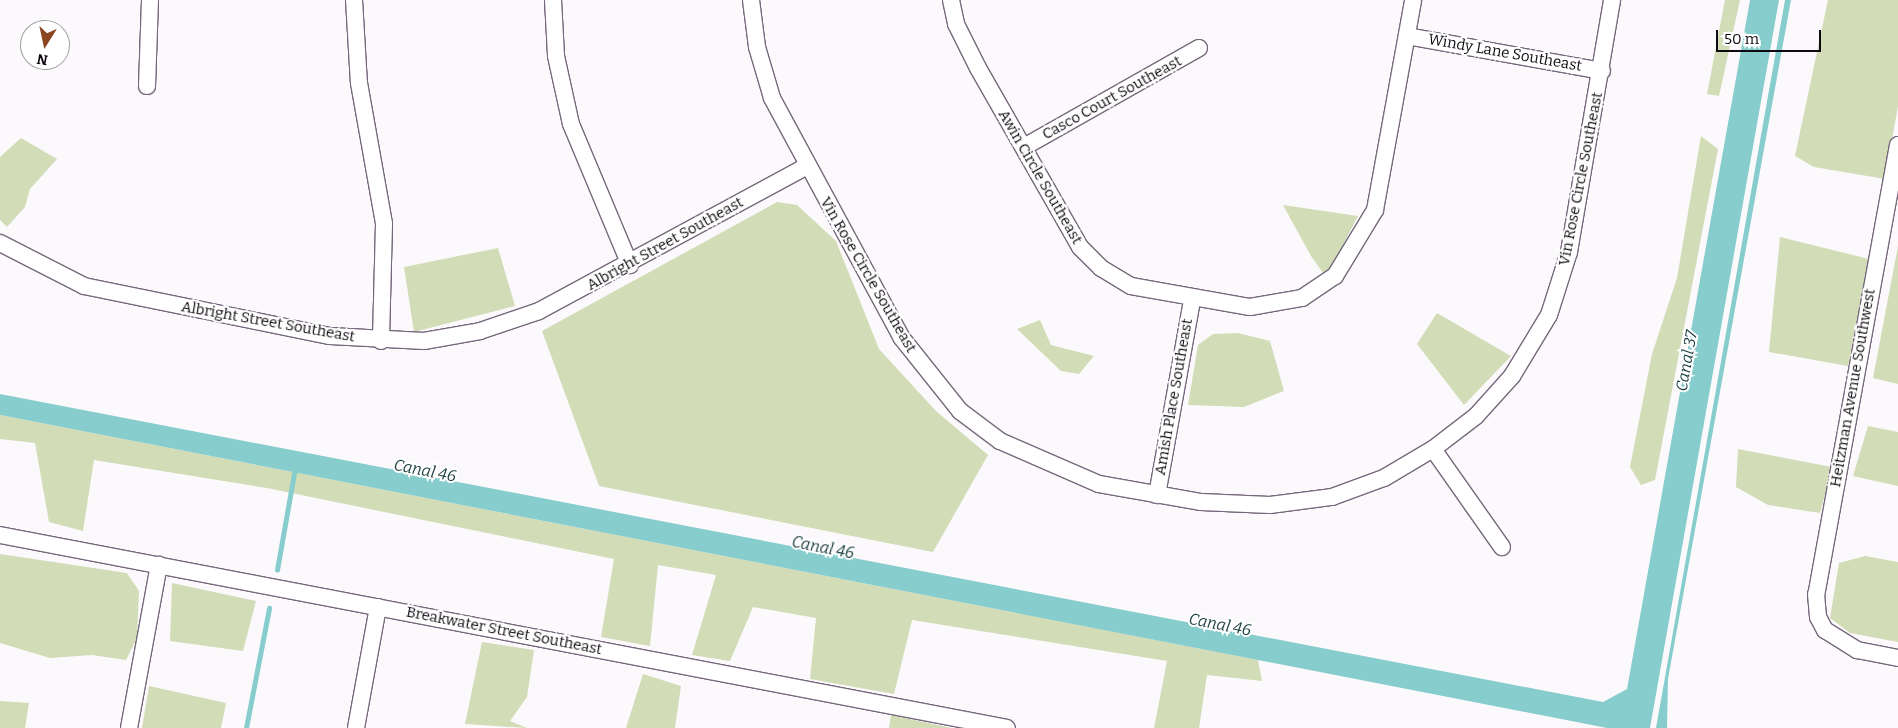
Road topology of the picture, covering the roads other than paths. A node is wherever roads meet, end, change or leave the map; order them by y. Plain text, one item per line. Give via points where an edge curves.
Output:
1 (150, 0) edge
2 (354, 0) edge
3 (553, 0) edge
4 (751, 0) edge
5 (951, 0) edge
6 (1412, 0) edge
7 (1612, 0) edge
8 (1407, 36) junction
9 (1199, 48) dead end
10 (1602, 70) junction
11 (147, 86) dead end
12 (1898, 145) edge
13 (1024, 147) junction
14 (807, 166) junction
15 (1893, 196) edge
16 (0, 243) edge
17 (630, 265) junction
18 (1192, 300) junction
19 (381, 341) junction
20 (1433, 449) junction
21 (1157, 495) junction
22 (0, 535) edge
23 (1502, 547) dead end
24 (159, 564) junction
25 (378, 607) junction
26 (1898, 658) edge
27 (129, 728) edge
28 (356, 728) edge
29 (1007, 728) edge

1 - 11 street
2 - 19 street via 359,83 384,224
3 - 17 street via 556,56 570,124
4 - 14 street, Vin Rose Circle Southeast via 757,47 772,98
5 - 13 street, Awin Circle Southeast via 956,24
6 - 8 street, Awin Circle Southeast
7 - 10 street, Vin Rose Circle Southeast
8 - 10 street, Windy Lane Southeast
8 - 18 street, Awin Circle Southeast via 1375,210 1335,276 1302,298 1250,307
9 - 13 street, Casco Court Southeast
10 - 20 street, Vin Rose Circle Southeast via 1569,252 1549,315 1512,376 1476,416
12 - 15 street, Heitzman Avenue Southwest
13 - 18 street, Awin Circle Southeast via 1080,248 1101,268 1131,286
14 - 17 street, Albright Street Southeast
14 - 21 street, Vin Rose Circle Southeast via 901,337 960,411 1000,442 1052,467 1099,484
15 - 26 street, Heitzman Avenue Southwest via 1816,594 1818,617 1825,630 1858,650
16 - 19 street, Albright Street Southeast via 84,286 330,336
17 - 19 street, Albright Street Southeast via 539,312 480,331 424,340
18 - 21 street, Amish Place Southeast
20 - 21 street, Vin Rose Circle Southeast via 1384,478 1332,497 1270,505 1201,502
20 - 23 street
22 - 24 street, Breakwater Street Southeast
24 - 25 street, Breakwater Street Southeast
24 - 27 street
25 - 28 street
25 - 29 street, Breakwater Street Southeast

